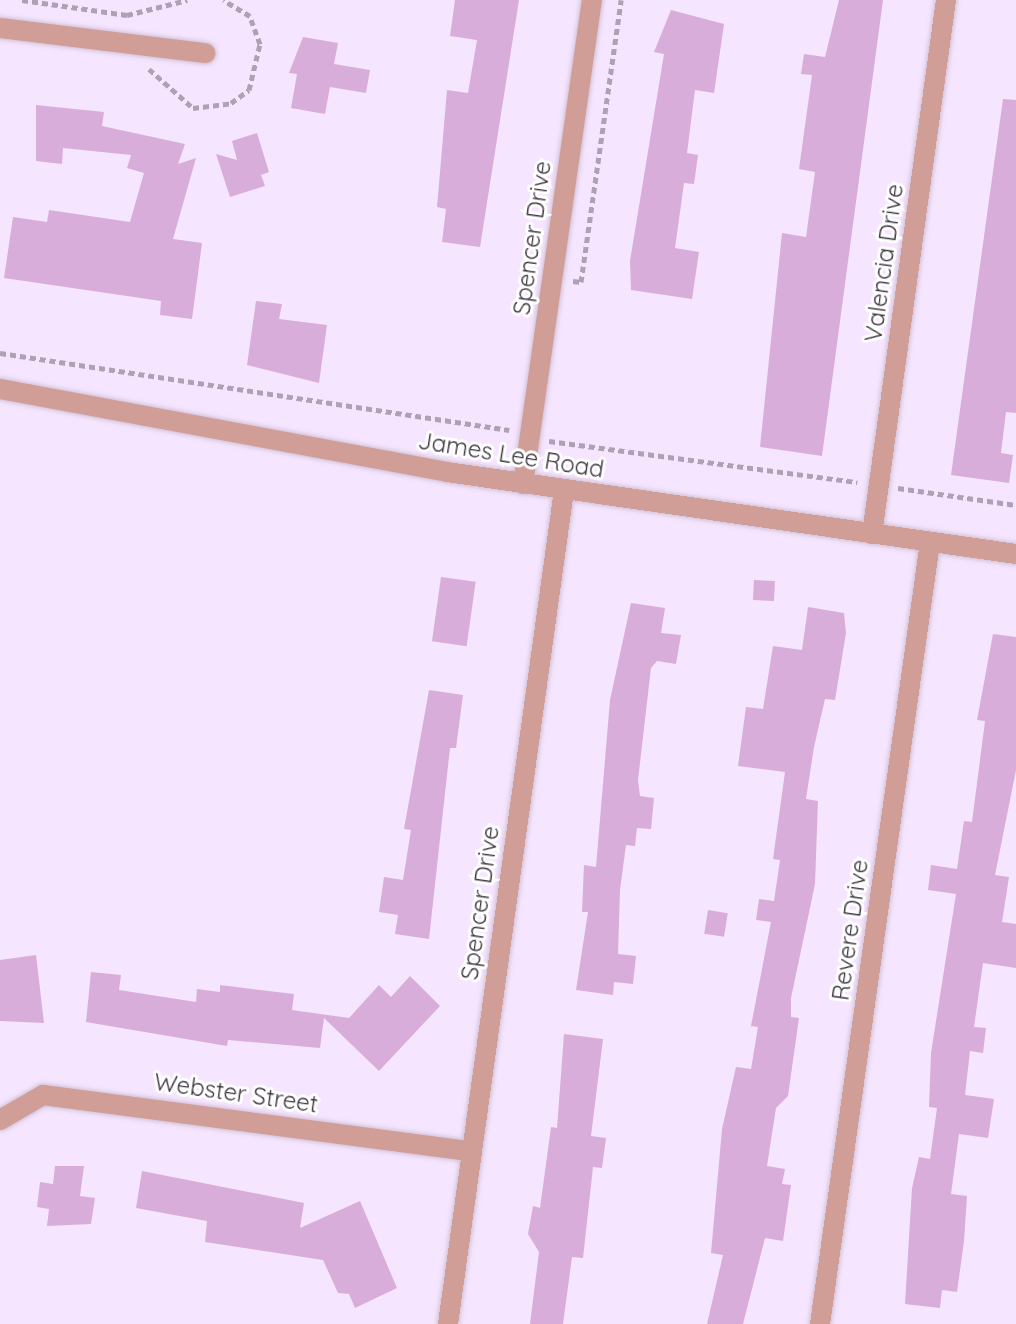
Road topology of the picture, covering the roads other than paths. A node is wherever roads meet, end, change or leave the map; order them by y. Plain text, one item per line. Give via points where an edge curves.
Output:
1 (592, 0) edge
2 (946, 0) edge
3 (0, 28) edge
4 (205, 53) dead end
5 (0, 389) edge
6 (523, 484) junction
7 (564, 490) junction
8 (872, 534) junction
9 (930, 542) junction
10 (1016, 554) edge
11 (0, 1120) edge
12 (471, 1151) junction
13 (448, 1324) edge
14 (820, 1324) edge

1 - 6 street, Spencer Drive
2 - 8 street, Valencia Drive
3 - 4 street
5 - 6 street, James Lee Road
6 - 7 street, James Lee Road
7 - 8 street, James Lee Road
7 - 12 street, Spencer Drive
8 - 9 street, James Lee Road
9 - 10 street, James Lee Road
9 - 14 street, Revere Drive
11 - 12 street, Webster Street via 43,1095
12 - 13 street, Spencer Drive

